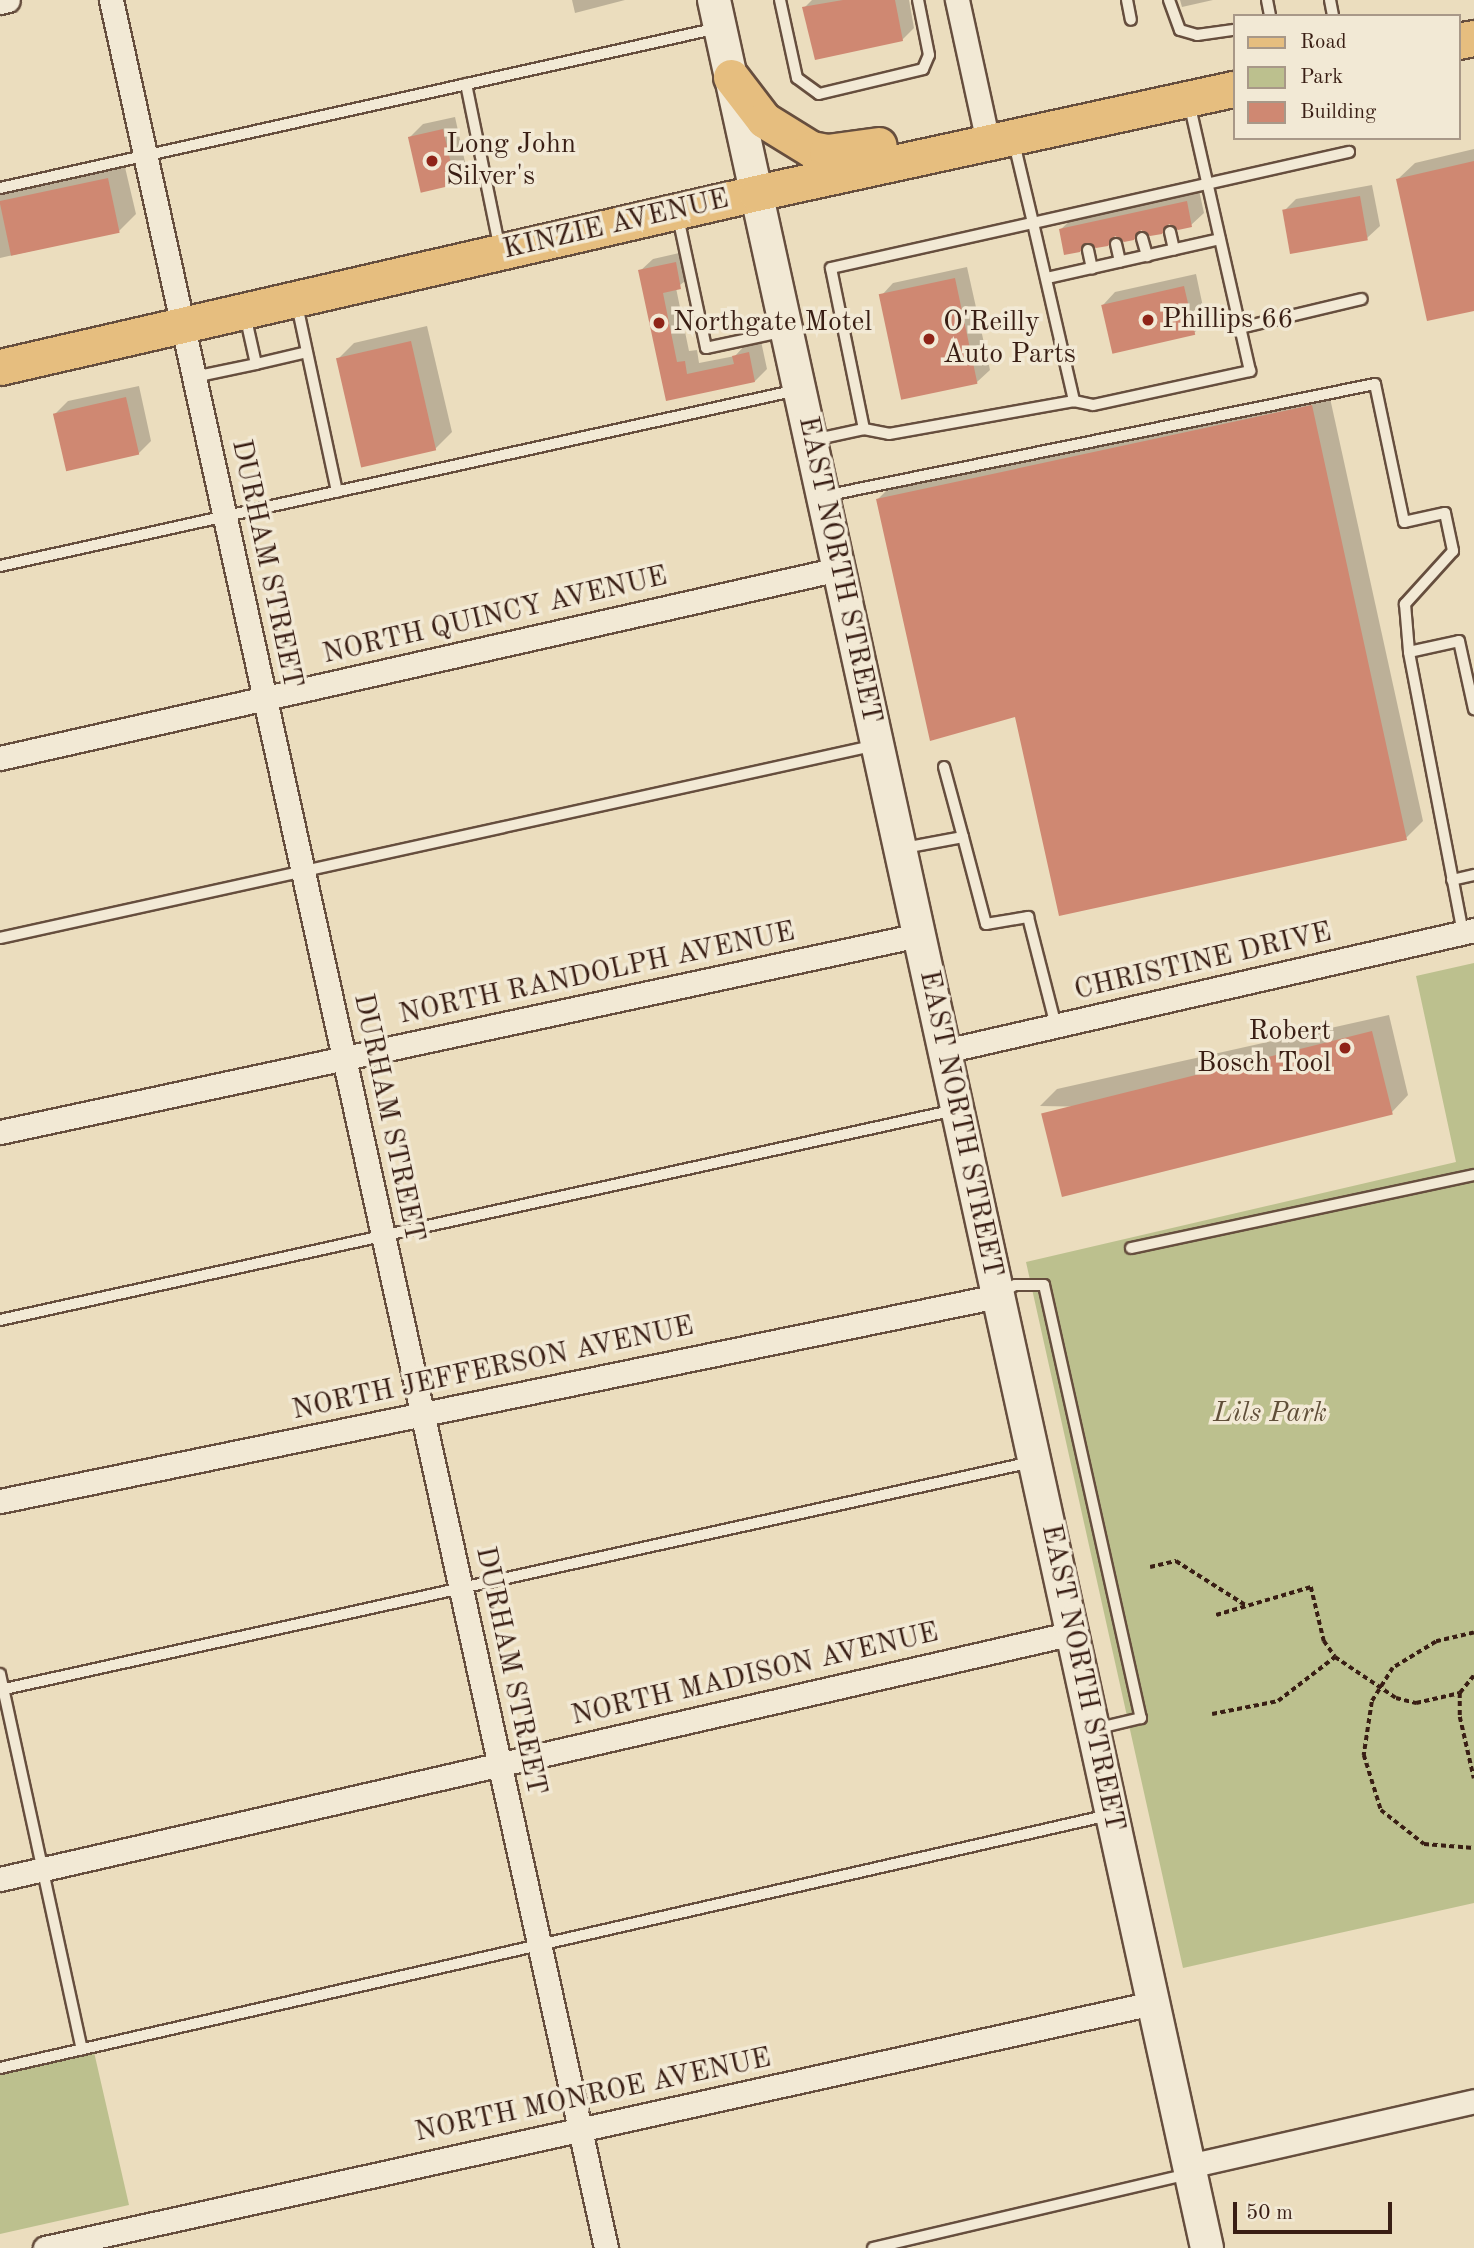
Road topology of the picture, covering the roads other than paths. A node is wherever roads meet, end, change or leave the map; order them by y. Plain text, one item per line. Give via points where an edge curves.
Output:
1 (8, 0) edge
2 (111, 0) edge
3 (780, 0) edge
4 (918, 0) edge
5 (957, 0) edge
6 (1127, 0) edge
7 (1169, 0) edge
8 (0, 2) edge
9 (717, 14) edge
10 (1130, 20) dead end
11 (1232, 30) edge
12 (731, 77) junction
13 (466, 84) junction
14 (1232, 89) edge
15 (1189, 99) junction
16 (1001, 139) junction
17 (1349, 152) dead end
18 (933, 154) junction
19 (146, 156) junction
20 (1207, 183) junction
21 (0, 188) edge
22 (756, 192) junction
23 (1161, 194) junction
24 (1134, 200) junction
25 (1108, 206) junction
26 (1164, 206) dead end
27 (676, 211) junction
28 (1136, 212) dead end
29 (1110, 218) dead end
30 (1033, 223) junction
31 (1170, 232) dead end
32 (1142, 238) dead end
33 (1220, 239) junction
34 (1116, 244) dead end
35 (1088, 250) dead end
36 (1174, 250) junction
37 (500, 252) junction
38 (1147, 256) junction
39 (1120, 262) junction
40 (1092, 269) junction
41 (1047, 278) junction
42 (296, 299) junction
43 (1362, 299) dead end
44 (244, 310) junction
45 (183, 324) junction
46 (1240, 328) junction
47 (786, 331) junction
48 (307, 352) junction
49 (257, 364) junction
50 (0, 367) edge
51 (194, 377) junction
52 (799, 390) junction
53 (1074, 401) junction
54 (864, 429) junction
55 (810, 440) junction
56 (337, 492) junction
57 (823, 496) junction
58 (225, 516) junction
59 (0, 566) edge
60 (839, 569) junction
61 (1409, 652) junction
62 (265, 698) junction
63 (1474, 709) edge
64 (877, 745) junction
65 (0, 758) edge
66 (944, 767) dead end
67 (963, 836) junction
68 (900, 849) junction
69 (303, 872) junction
70 (1474, 875) edge
71 (1452, 880) junction
72 (1468, 931) edge
73 (919, 935) junction
74 (0, 938) edge
75 (1056, 1026) junction
76 (945, 1051) junction
77 (344, 1058) junction
78 (957, 1110) junction
79 (0, 1132) edge
80 (1474, 1175) edge
81 (384, 1236) junction
82 (1131, 1248) dead end
83 (998, 1296) junction
84 (0, 1320) edge
85 (422, 1414) junction
86 (1035, 1462) junction
87 (0, 1501) edge
88 (461, 1588) junction
89 (1073, 1633) junction
90 (0, 1674) edge
91 (2, 1690) edge
92 (1094, 1729) junction
93 (499, 1764) junction
94 (1112, 1814) junction
95 (43, 1869) junction
96 (0, 1879) edge
97 (540, 1945) junction
98 (1153, 2003) junction
99 (82, 2049) junction
100 (0, 2068) edge
101 (1474, 2101) edge
102 (580, 2130) junction
103 (1190, 2170) junction
104 (127, 2239) edge
105 (45, 2248) edge
106 (606, 2248) edge
107 (873, 2248) edge
108 (1207, 2248) edge

1 - 8 street
2 - 19 street, DURHAM STREET
3 - 4 lane via 797,78 819,94 923,69 929,55
5 - 16 street
6 - 10 lane
7 - 11 lane via 1180,30 1197,35
9 - 12 street, EAST NORTH STREET
9 - 13 lane
12 - 18 main road via 764,120 811,149 827,152 901,144
12 - 22 street, EAST NORTH STREET
13 - 19 lane
13 - 37 lane
14 - 15 main road, KINZIE AVENUE
15 - 16 main road, KINZIE AVENUE
15 - 20 lane
16 - 18 main road, KINZIE AVENUE
16 - 30 lane
17 - 20 lane
18 - 22 main road, KINZIE AVENUE
19 - 21 lane
19 - 45 street, DURHAM STREET
20 - 23 lane
20 - 33 lane
22 - 27 main road, KINZIE AVENUE
22 - 47 street, EAST NORTH STREET
23 - 24 lane
23 - 26 lane
24 - 25 lane
24 - 28 lane
25 - 29 lane
25 - 30 lane via 1082,218
27 - 37 main road, KINZIE AVENUE
27 - 47 lane via 706,348
30 - 41 lane
30 - 54 lane via 831,268
31 - 36 lane
32 - 38 lane
33 - 36 lane
33 - 46 lane
34 - 39 lane
35 - 40 lane
36 - 38 lane
37 - 42 main road, KINZIE AVENUE
38 - 39 lane
39 - 40 lane
40 - 41 lane
41 - 53 lane
42 - 44 main road, KINZIE AVENUE
42 - 48 lane
43 - 46 lane
44 - 45 main road, KINZIE AVENUE
44 - 49 lane
45 - 50 main road, KINZIE AVENUE
45 - 51 street, DURHAM STREET
46 - 53 lane via 1250,371 1093,405
47 - 52 street, EAST NORTH STREET
48 - 49 lane
48 - 56 lane
49 - 51 lane
51 - 58 street, DURHAM STREET
52 - 55 street, EAST NORTH STREET
52 - 56 lane
53 - 54 lane via 889,434
54 - 55 lane
55 - 57 street, EAST NORTH STREET
56 - 58 lane
57 - 60 street, EAST NORTH STREET
57 - 61 lane via 1375,384 1404,522 1446,513 1454,551 1405,604
58 - 59 lane
58 - 62 street, DURHAM STREET
60 - 62 street, NORTH QUINCY AVENUE
60 - 64 street, EAST NORTH STREET
61 - 63 lane via 1459,641
61 - 71 lane
62 - 65 street, NORTH QUINCY AVENUE
62 - 69 street, DURHAM STREET
64 - 68 street, EAST NORTH STREET
64 - 69 lane
66 - 67 lane
67 - 68 lane
67 - 75 lane via 986,924 1028,917
68 - 73 street, EAST NORTH STREET
69 - 74 lane
69 - 77 street, DURHAM STREET
70 - 71 lane
71 - 72 lane
72 - 75 street, CHRISTINE DRIVE
73 - 76 street, EAST NORTH STREET
73 - 77 street, NORTH RANDOLPH AVENUE
75 - 76 street, CHRISTINE DRIVE
76 - 78 street, EAST NORTH STREET
77 - 79 street, NORTH RANDOLPH AVENUE
77 - 81 street, DURHAM STREET
78 - 81 lane
78 - 83 street, EAST NORTH STREET
80 - 82 lane
81 - 84 lane
81 - 85 street, DURHAM STREET
83 - 85 street, NORTH JEFFERSON AVENUE
83 - 86 street, EAST NORTH STREET
83 - 92 lane via 1015,1285 1044,1285 1141,1717
85 - 87 street, NORTH JEFFERSON AVENUE
85 - 88 street, DURHAM STREET
86 - 88 lane
86 - 89 street, EAST NORTH STREET
88 - 91 lane
88 - 93 street, DURHAM STREET
89 - 92 street, EAST NORTH STREET
89 - 93 street, NORTH MADISON AVENUE
90 - 91 lane
91 - 95 lane
92 - 94 street, EAST NORTH STREET
93 - 95 street, NORTH MADISON AVENUE
93 - 97 street, DURHAM STREET
94 - 97 lane
94 - 98 street, EAST NORTH STREET
95 - 96 street, NORTH MADISON AVENUE
95 - 99 lane
97 - 99 lane
97 - 102 street, DURHAM STREET
98 - 102 street, NORTH MONROE AVENUE
98 - 103 street, EAST NORTH STREET
99 - 100 lane
101 - 103 street
102 - 104 street, NORTH MONROE AVENUE
102 - 106 street, DURHAM STREET
103 - 107 lane
103 - 108 street, EAST NORTH STREET
104 - 105 street, NORTH MONROE AVENUE

